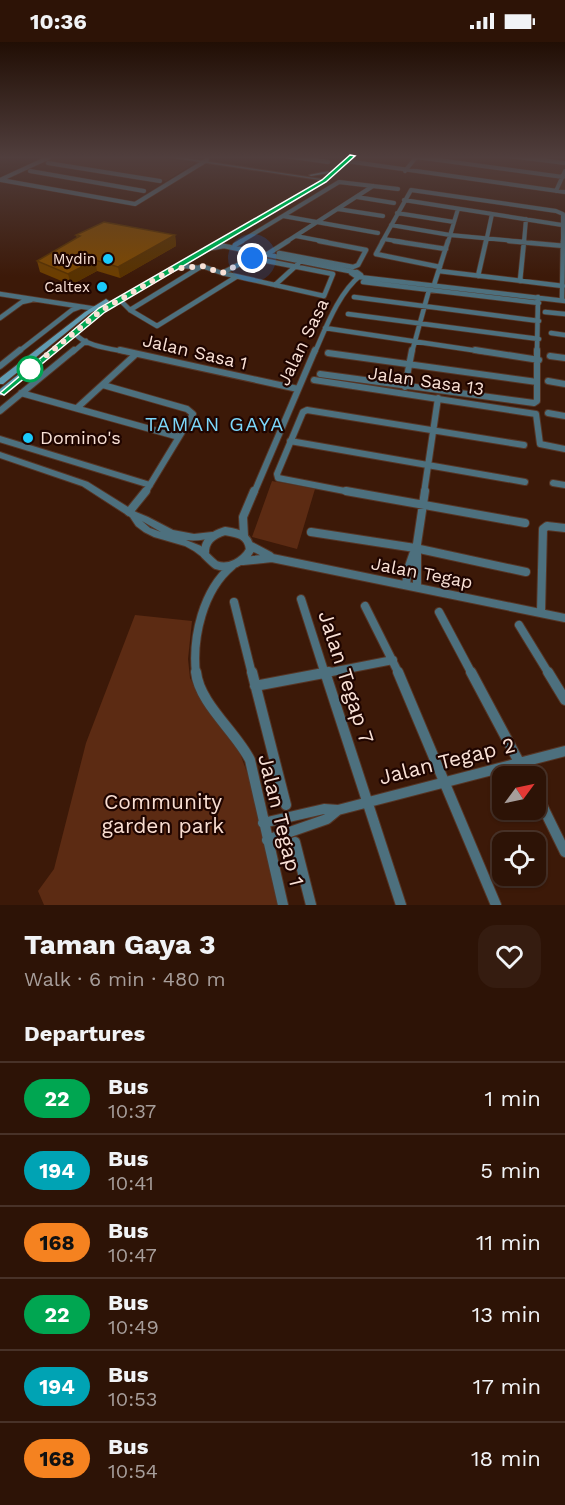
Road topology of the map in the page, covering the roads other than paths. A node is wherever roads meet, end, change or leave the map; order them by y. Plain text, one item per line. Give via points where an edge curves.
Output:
1 (91, 196) edge
2 (146, 196) edge
3 (290, 196) edge
4 (293, 196) edge
5 (315, 196) edge
6 (406, 196) edge
7 (456, 196) edge
8 (357, 197) joint
9 (404, 200) junction
10 (394, 203) dead end
11 (338, 209) junction
12 (458, 209) junction
13 (397, 213) junction
14 (492, 214) junction
15 (283, 216) junction
16 (383, 216) dead end
17 (525, 219) junction
18 (317, 222) junction
19 (454, 222) junction
20 (391, 225) junction
21 (562, 225) junction
22 (378, 233) dead end
23 (450, 235) junction
24 (296, 236) junction
25 (226, 237) junction
26 (485, 238) junction
27 (384, 239) junction
28 (523, 242) junction
29 (236, 245) dead end
30 (224, 246) junction
31 (564, 246) edge
32 (446, 249) junction
33 (205, 250) junction
34 (279, 250) junction
35 (254, 252) junction
36 (267, 255) junction
37 (298, 264) junction
38 (201, 267) junction
39 (173, 269) junction
40 (439, 269) junction
41 (222, 273) junction
42 (355, 276) junction
43 (478, 276) junction
44 (236, 277) junction
45 (520, 280) junction
46 (363, 282) dead end
47 (275, 285) junction
48 (434, 285) junction
49 (563, 285) junction
50 (429, 290) junction
51 (0, 294) edge
52 (354, 297) dead end
53 (23, 300) junction
54 (120, 300) junction
55 (538, 300) junction
56 (564, 301) edge
57 (424, 306) junction
58 (72, 308) junction
59 (99, 309) junction
60 (130, 310) junction
61 (545, 312) dead end
62 (348, 314) dead end
63 (565, 314) edge
64 (0, 318) edge
65 (539, 321) junction
66 (420, 323) junction
67 (324, 331) junction
68 (75, 333) junction
69 (550, 333) dead end
70 (565, 335) edge
71 (539, 339) junction
72 (86, 341) junction
73 (414, 342) junction
74 (62, 344) junction
75 (328, 353) dead end
76 (136, 354) junction
77 (550, 356) dead end
78 (565, 358) edge
79 (539, 360) junction
80 (411, 364) junction
81 (0, 366) edge
82 (320, 374) dead end
83 (314, 380) dead end
84 (548, 381) dead end
85 (0, 382) edge
86 (537, 382) junction
87 (565, 384) edge
88 (103, 385) junction
89 (405, 387) junction
90 (298, 389) junction
91 (0, 393) edge
92 (21, 393) junction
93 (438, 398) junction
94 (78, 408) junction
95 (306, 410) joint
96 (0, 411) edge
97 (548, 413) dead end
98 (565, 416) edge
99 (435, 430) junction
100 (179, 437) junction
101 (0, 439) edge
102 (290, 441) junction
103 (524, 444) dead end
104 (565, 449) edge
105 (0, 455) edge
106 (430, 466) junction
107 (278, 478) joint
108 (525, 482) dead end
109 (553, 483) dead end
110 (150, 485) junction
111 (565, 485) edge
112 (423, 505) junction
113 (131, 514) junction
114 (243, 517) junction
115 (525, 524) dead end
116 (565, 528) edge
117 (225, 531) junction
118 (311, 532) dead end
119 (212, 535) junction
120 (244, 536) junction
121 (251, 546) junction
122 (416, 547) junction
123 (208, 558) junction
124 (272, 558) junction
125 (243, 561) junction
126 (232, 566) junction
127 (526, 572) dead end
128 (215, 582) junction
129 (406, 585) junction
130 (417, 587) junction
131 (301, 599) dead end
132 (234, 602) dead end
133 (366, 606) dead end
134 (439, 612) dead end
135 (541, 612) junction
136 (565, 618) edge
137 (519, 626) dead end
138 (393, 660) junction
139 (325, 672) junction
140 (255, 686) junction
141 (565, 700) edge
142 (565, 751) edge
143 (520, 762) junction
144 (522, 766) edge
145 (444, 783) junction
146 (367, 802) junction
147 (286, 805) dead end
148 (338, 810) junction
149 (546, 813) edge
150 (263, 823) junction
151 (267, 840) junction
152 (295, 842) dead end
153 (565, 852) edge
154 (283, 905) edge
155 (311, 905) edge
156 (401, 905) edge
157 (495, 905) edge

1 - 2 street via 135,204
3 - 59 main road
4 - 25 main road
5 - 15 street
6 - 9 street
7 - 21 street via 556,211 563,214
8 - 10 street
8 - 11 street
9 - 12 street
9 - 13 street
11 - 16 street
11 - 18 street
12 - 14 street
12 - 19 street
13 - 19 street
13 - 20 street
14 - 17 street
14 - 26 street
15 - 18 street
15 - 29 street
17 - 21 street
17 - 28 street
18 - 22 street
18 - 24 street
19 - 23 street
20 - 23 street
20 - 27 street
21 - 31 street
23 - 26 street
23 - 32 street
24 - 34 street
24 - 34 street via 366,250 353,267
25 - 30 street
25 - 33 main road
26 - 28 street
26 - 43 street
27 - 32 street
27 - 40 street via 376,255
28 - 31 street
28 - 45 street
30 - 33 street
30 - 35 street
31 - 49 street
32 - 40 street
33 - 39 main road
34 - 35 street
34 - 36 street
35 - 36 street
36 - 37 street
37 - 41 street via 252,258
37 - 42 street via 328,267
37 - 47 street
37 - 47 street via 333,274 324,296
38 - 39 street
38 - 41 street
38 - 60 street
39 - 54 main road
40 - 43 street
40 - 48 street
41 - 44 street
42 - 48 street
42 - 67 street, Jalan Sasa
43 - 45 street
44 - 47 street
44 - 60 street via 157,326
45 - 49 street
46 - 50 street
48 - 55 street
49 - 56 street
50 - 55 street
50 - 57 street
51 - 53 street
52 - 57 street
53 - 58 street
53 - 64 street
54 - 59 main road
54 - 60 street
55 - 56 street
55 - 65 street
57 - 65 street
57 - 66 street
58 - 59 street
58 - 81 street
59 - 68 main road
59 - 85 main road
61 - 63 street
62 - 66 street
65 - 71 street
66 - 71 street
66 - 73 street
67 - 73 street
67 - 90 street, Jalan Sasa
68 - 72 street, Jalan Sasa 1
68 - 74 main road
69 - 70 street
71 - 79 street
72 - 74 street, Jalan Sasa 1
72 - 76 street, Jalan Sasa 1
72 - 92 street
73 - 79 street
73 - 80 street
74 - 91 main road
75 - 80 street
76 - 88 street
76 - 90 street, Jalan Sasa 1
77 - 78 street
79 - 86 street
80 - 86 street
80 - 89 street
82 - 89 street
83 - 93 street, Jalan Sasa 13
84 - 87 street
86 - 89 street via 534,403
88 - 94 street
88 - 100 street via 192,412
90 - 114 street, Jalan Sasa
92 - 94 street
92 - 96 street
93 - 99 street
93 - 104 street, Jalan Sasa 13 via 533,413 538,416 539,442
94 - 100 street
95 - 99 street
95 - 102 street
97 - 98 street
99 - 103 street
99 - 106 street
100 - 110 street
101 - 110 street
102 - 106 street
102 - 107 street
105 - 113 street via 85,484
106 - 108 street
106 - 112 street
107 - 112 street
109 - 111 street
110 - 113 street
112 - 115 street
112 - 122 street
113 - 119 street via 166,531 202,538
113 - 123 street via 135,521 162,537 199,548
114 - 117 street, Jalan Sasa
114 - 120 street, Jalan Sasa
116 - 135 street via 543,529
117 - 119 street
117 - 120 street
118 - 122 street
119 - 123 street via 204,548
120 - 121 street
121 - 124 street, Jalan Tegap
121 - 125 street
122 - 127 street
122 - 129 street
122 - 130 street
123 - 126 street
123 - 128 street
124 - 125 street, Jalan Tegap
124 - 129 street, Jalan Tegap
125 - 126 street
126 - 128 street, Jalan Tegap 1
128 - 150 street, Jalan Tegap 1 via 203,612 195,676 250,760
129 - 130 street, Jalan Tegap
130 - 135 street, Jalan Tegap
131 - 139 street, Jalan Tegap 7
132 - 140 street
133 - 138 street
134 - 143 street
135 - 136 street, Jalan Tegap
137 - 141 street
138 - 139 street
138 - 145 street
139 - 140 street
139 - 146 street, Jalan Tegap 7
140 - 147 street
142 - 143 street, Jalan Tegap 2
143 - 144 street
143 - 145 street, Jalan Tegap 2
145 - 146 street, Jalan Tegap 2
145 - 157 street
146 - 148 street, Jalan Tegap 2
146 - 156 street, Jalan Tegap 7
148 - 150 street, Jalan Tegap 2 via 324,809
148 - 151 street, Jalan Tegap 2 via 327,819
149 - 153 street
150 - 151 street, Jalan Tegap 1
151 - 154 street, Jalan Tegap 1
152 - 155 street

